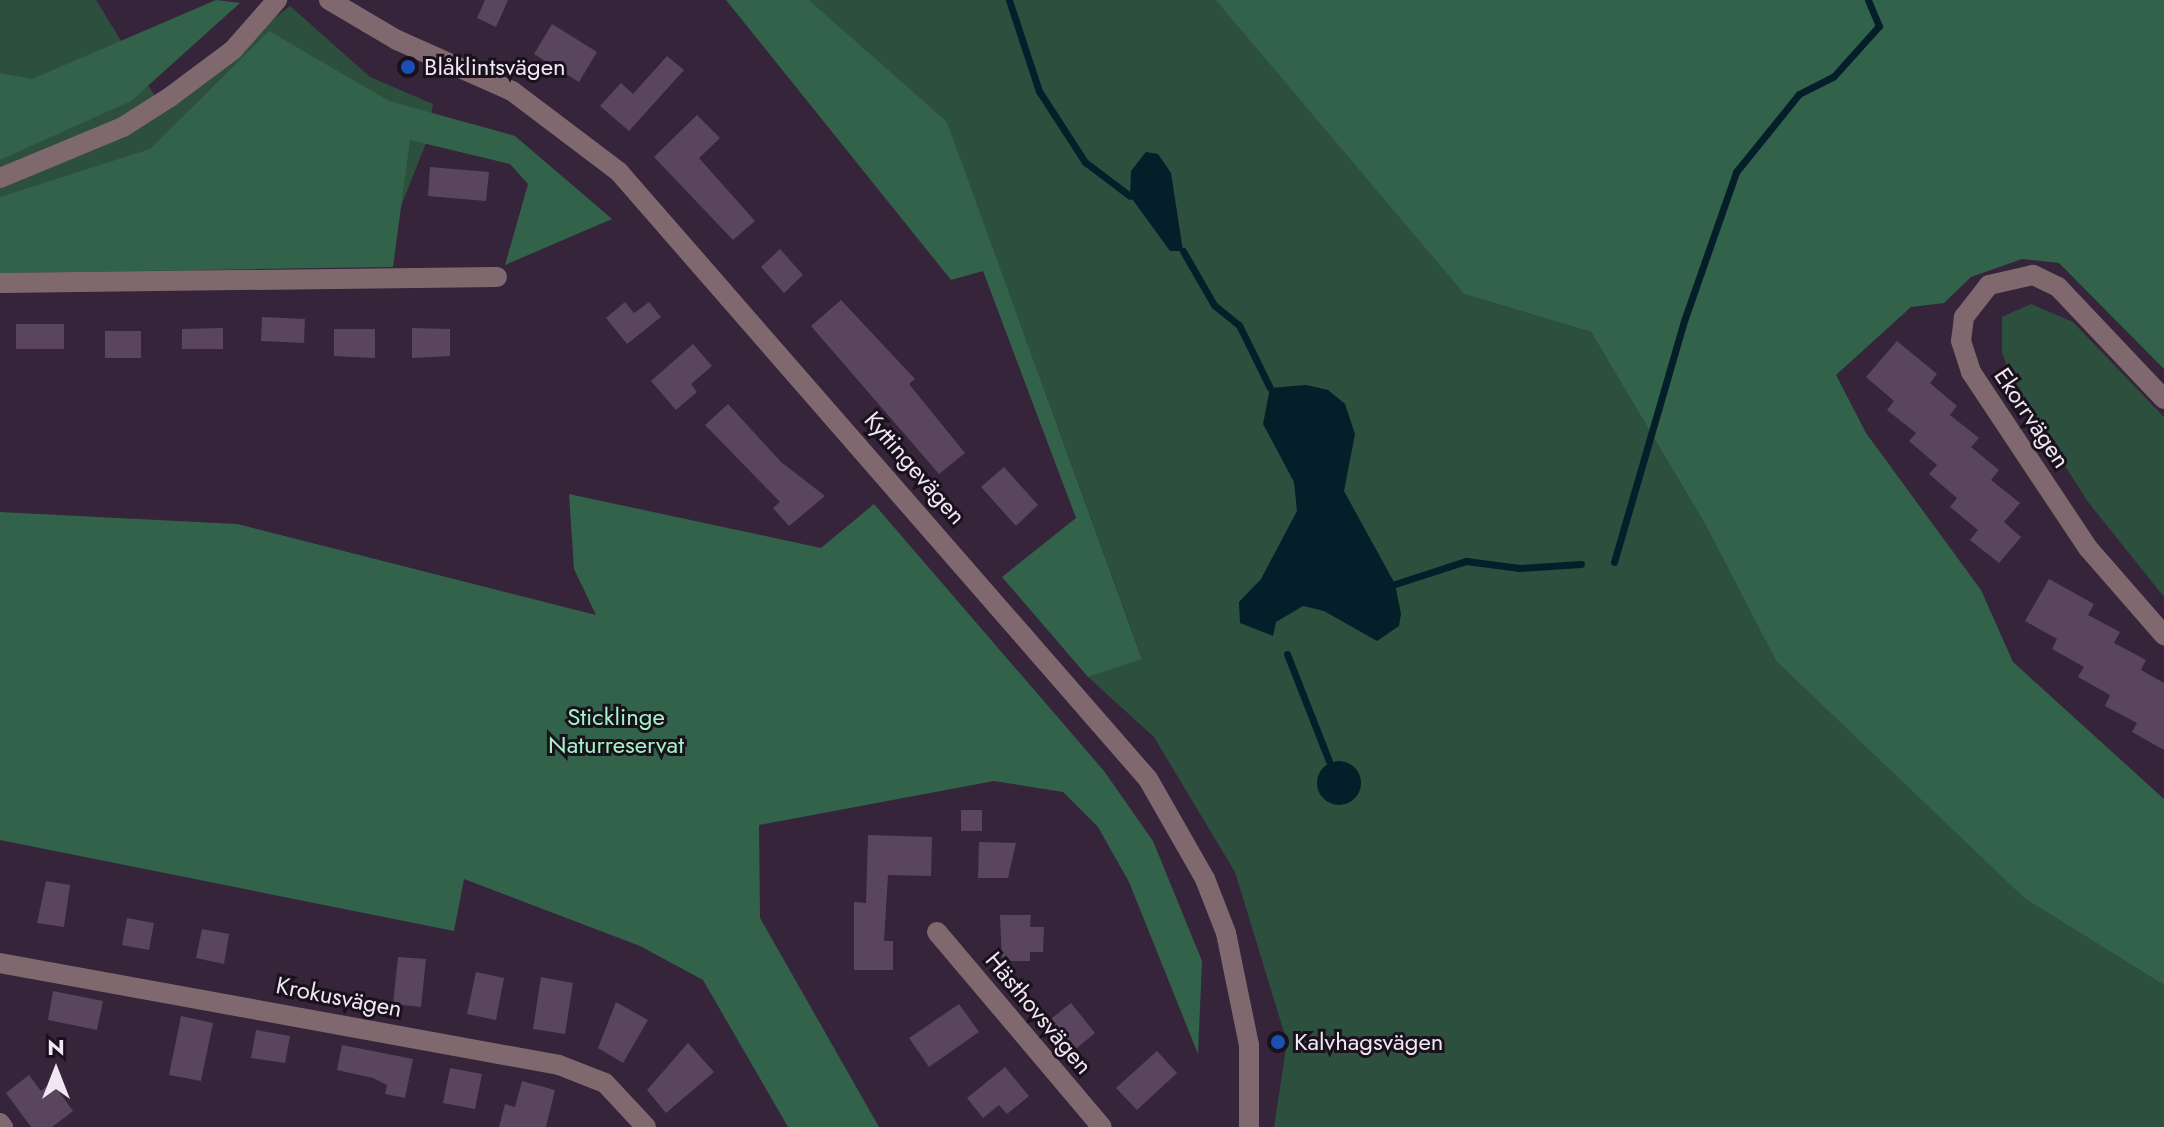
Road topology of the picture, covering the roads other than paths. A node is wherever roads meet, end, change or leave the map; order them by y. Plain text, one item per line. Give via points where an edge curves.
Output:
1 (277, 0) edge
2 (329, 0) edge
3 (0, 178) edge
4 (497, 277) dead end
5 (0, 283) edge
6 (2164, 399) edge
7 (2164, 635) edge
8 (937, 932) dead end
9 (0, 963) edge
10 (646, 1127) edge
11 (1102, 1127) edge
12 (1249, 1127) edge

1 - 3 street via 233,50 170,97 123,127
2 - 12 street, Kyttingevägen via 397,40 512,91 619,172 1148,779 1192,853 1226,933 1249,1045
4 - 5 street
6 - 7 street, Ekorrvägen via 2058,287 2033,275 1989,285 1964,317 1961,341 1971,372 2088,548
8 - 11 street, Hästhovsvägen
9 - 10 street, Krokusvägen via 559,1065 605,1083

